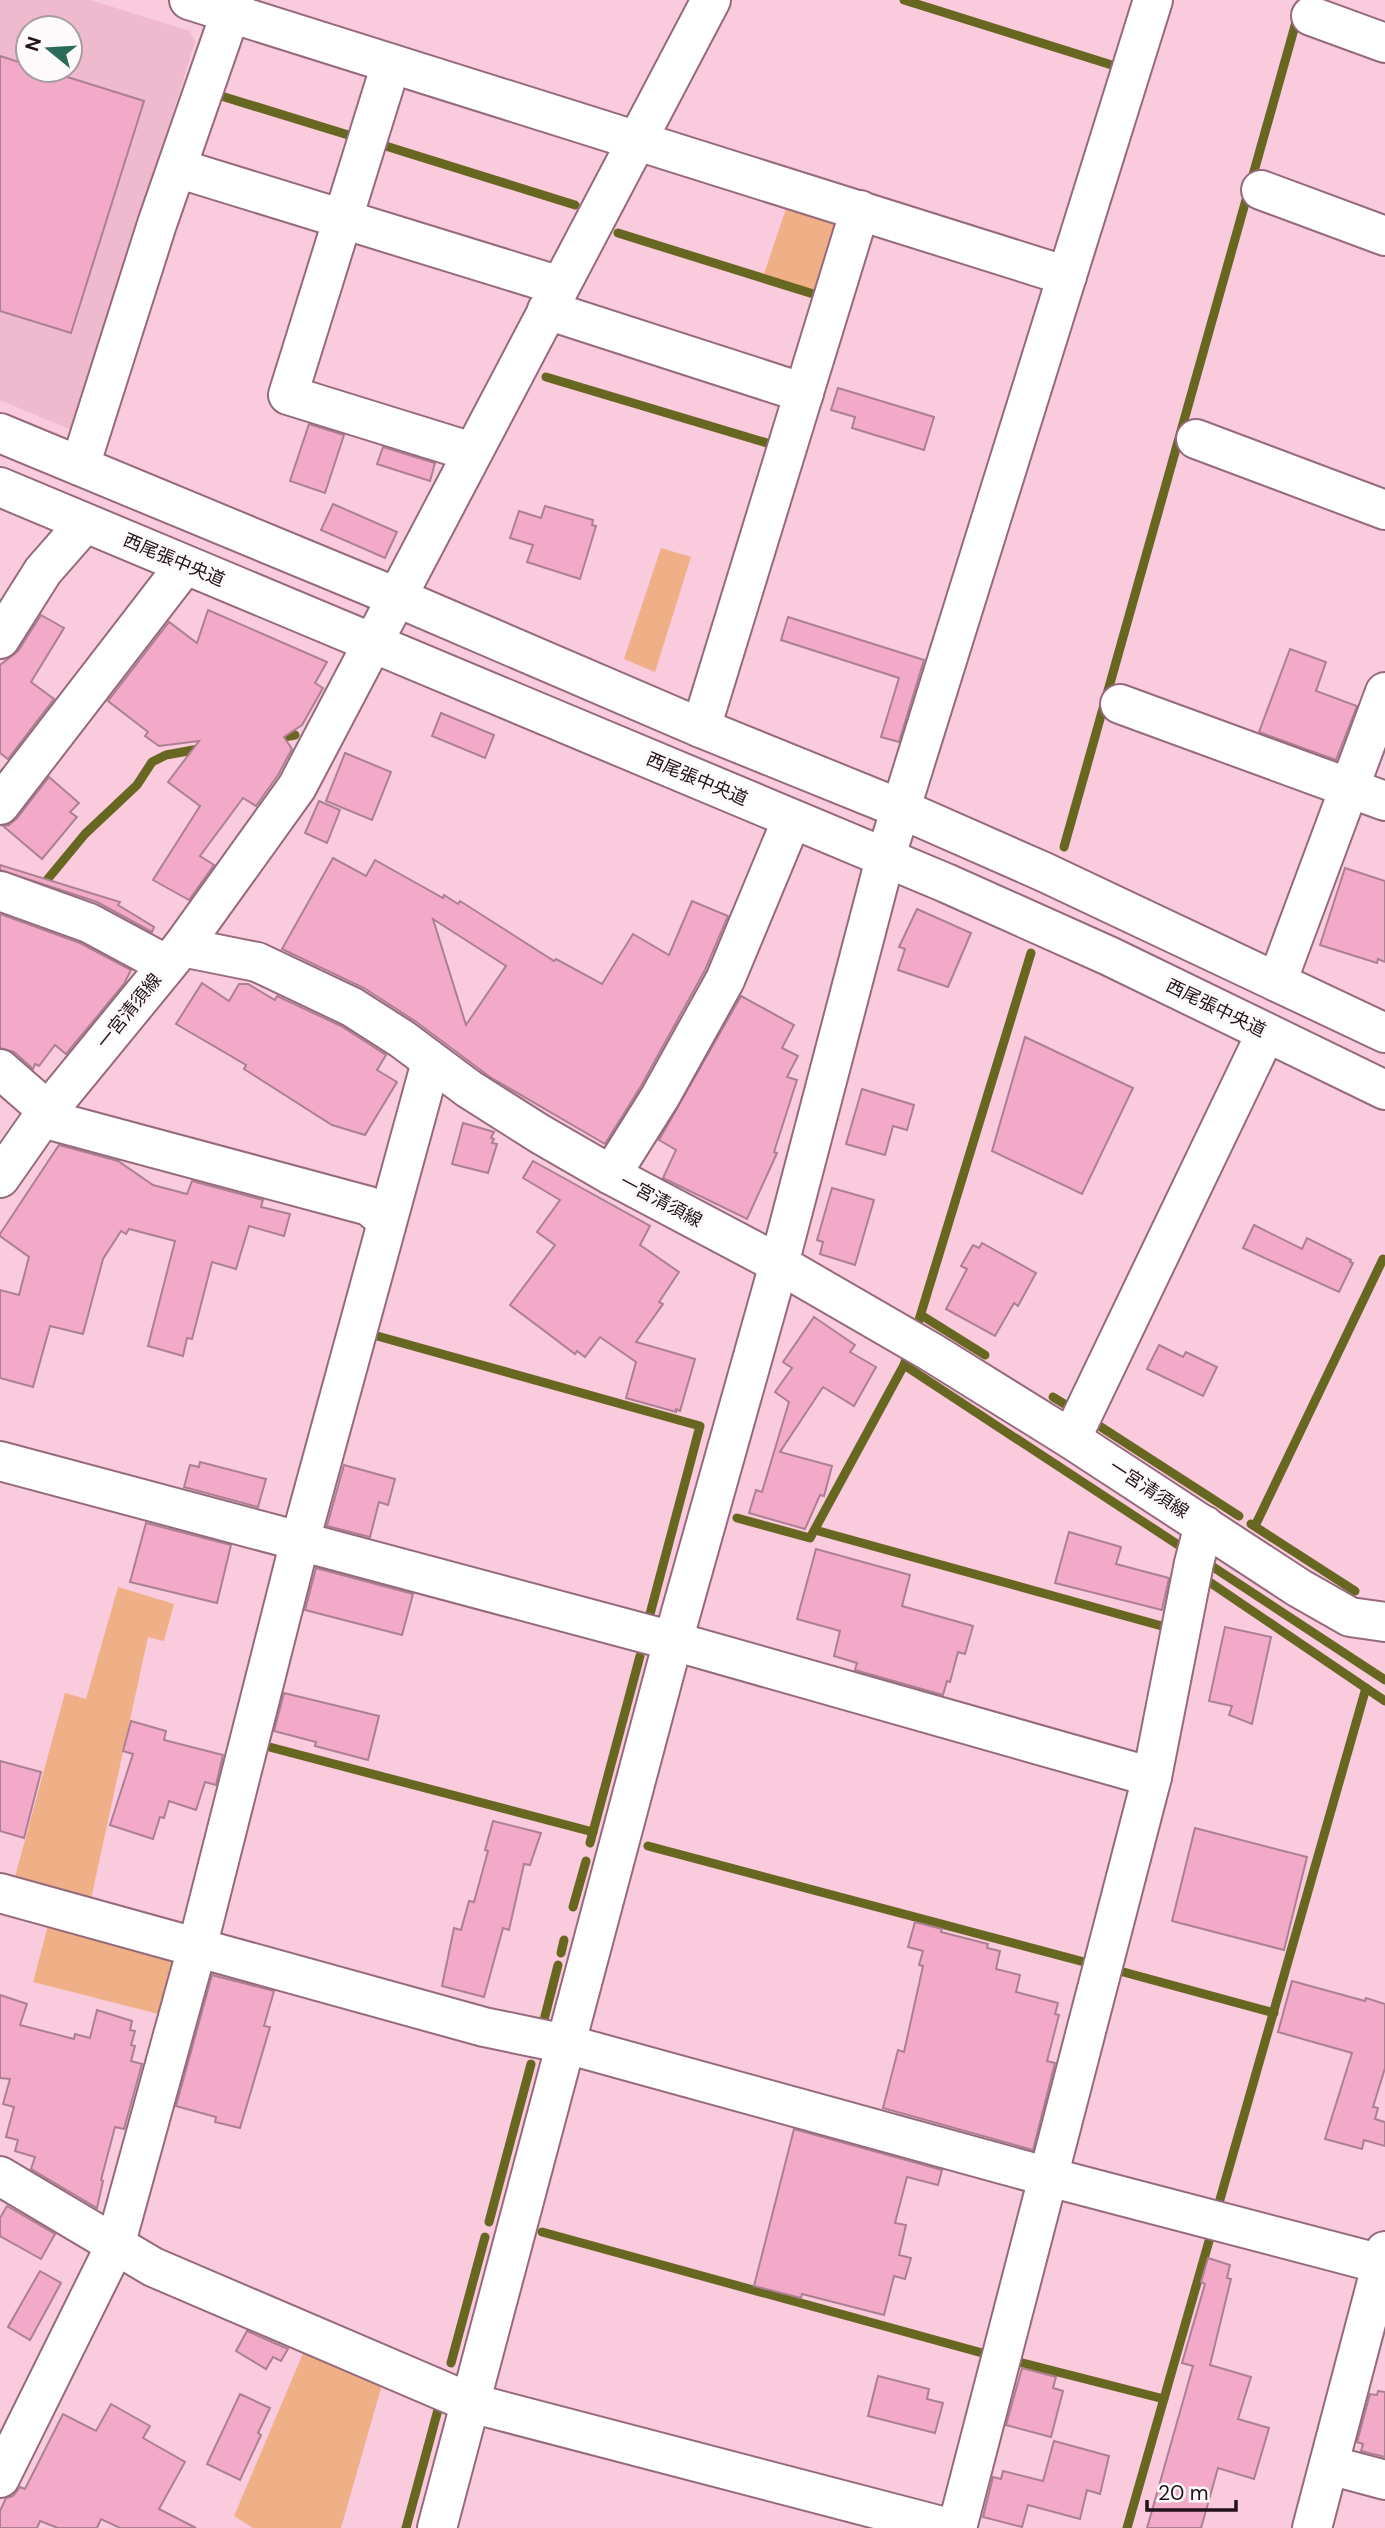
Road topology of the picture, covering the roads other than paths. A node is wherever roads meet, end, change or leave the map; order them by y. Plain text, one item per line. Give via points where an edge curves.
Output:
1 (189, 0) edge
2 (710, 0) edge
3 (1153, 0) edge
4 (233, 7) edge
5 (1311, 16) dead end
6 (1385, 43) edge
7 (391, 64) junction
8 (637, 140) junction
9 (177, 168) junction
10 (1261, 190) dead end
11 (860, 210) junction
12 (343, 219) junction
13 (1385, 236) edge
14 (1067, 276) junction
15 (554, 298) junction
16 (804, 393) junction
17 (0, 433) edge
18 (1196, 439) dead end
19 (472, 452) junction
20 (80, 466) junction
21 (0, 487) edge
22 (1385, 510) edge
23 (85, 523) junction
24 (185, 565) junction
25 (396, 597) junction
26 (0, 639) edge
27 (372, 643) junction
28 (1385, 692) edge
29 (1120, 704) dead end
30 (701, 728) junction
31 (1349, 788) junction
32 (1385, 801) edge
33 (0, 805) edge
34 (901, 809) junction
35 (792, 818) junction
36 (886, 859) junction
37 (0, 891) edge
38 (174, 956) junction
39 (1277, 982) junction
40 (1266, 1033) junction
41 (1385, 1033) edge
42 (431, 1062) junction
43 (0, 1069) edge
44 (1385, 1090) edge
45 (45, 1114) junction
46 (611, 1175) junction
47 (0, 1178) edge
48 (386, 1220) junction
49 (779, 1264) junction
50 (1071, 1439) junction
51 (0, 1461) edge
52 (1204, 1525) junction
53 (300, 1541) junction
54 (1385, 1622) edge
55 (673, 1641) junction
56 (1152, 1777) junction
57 (0, 1893) edge
58 (197, 1948) junction
59 (566, 2044) junction
60 (0, 2176) edge
61 (1049, 2177) junction
62 (115, 2246) junction
63 (1384, 2260) edge
64 (471, 2403) junction
65 (1329, 2465) junction
66 (0, 2478) edge
67 (1385, 2480) edge
68 (437, 2528) edge
69 (948, 2528) edge
70 (957, 2528) edge
71 (1312, 2528) edge

1 - 4 street
2 - 8 street
3 - 14 street
4 - 7 street
4 - 9 street
5 - 6 street
7 - 8 street
7 - 12 street
8 - 11 street
8 - 15 street
9 - 12 street
9 - 20 street
10 - 13 street
11 - 14 street
11 - 16 street
12 - 15 street
12 - 19 street via 288,395
14 - 34 street
15 - 16 street
15 - 19 street
16 - 30 street
17 - 20 street
18 - 22 street
19 - 25 street
20 - 25 street
21 - 23 street, 西尾張中央道
23 - 24 street, 西尾張中央道
23 - 26 street via 44,570
24 - 27 street, 西尾張中央道
24 - 33 street
25 - 27 street
25 - 30 street
27 - 35 street, 西尾張中央道
27 - 38 street via 297,787
28 - 31 street
29 - 31 street
30 - 34 street
31 - 32 street
31 - 39 street
34 - 36 street
34 - 39 street
35 - 36 street, 西尾張中央道
35 - 46 street via 725,980
36 - 40 street, 西尾張中央道 via 1109,956
36 - 49 street
37 - 38 street
38 - 42 street, 一宮清須線 via 257,962 352,1007
38 - 45 street, 一宮清須線
39 - 41 street
40 - 44 street, 西尾張中央道
40 - 50 street
42 - 46 street, 一宮清須線 via 540,1135
42 - 48 street
43 - 45 street
45 - 47 street, 一宮清須線
45 - 48 street via 369,1206
46 - 49 street, 一宮清須線
48 - 53 street
49 - 50 street, 一宮清須線
49 - 55 street
50 - 52 street, 一宮清須線
51 - 53 street
52 - 54 street, 一宮清須線 via 1350,1617
52 - 56 street
53 - 55 street
53 - 58 street
55 - 56 street
55 - 59 street
56 - 61 street
57 - 58 street
58 - 59 street via 484,2027
58 - 62 street
59 - 61 street
59 - 64 street
60 - 62 street
61 - 63 street
61 - 70 street
62 - 64 street via 153,2267
62 - 66 street
63 - 65 street
64 - 68 street
64 - 69 street
65 - 67 street
65 - 71 street

